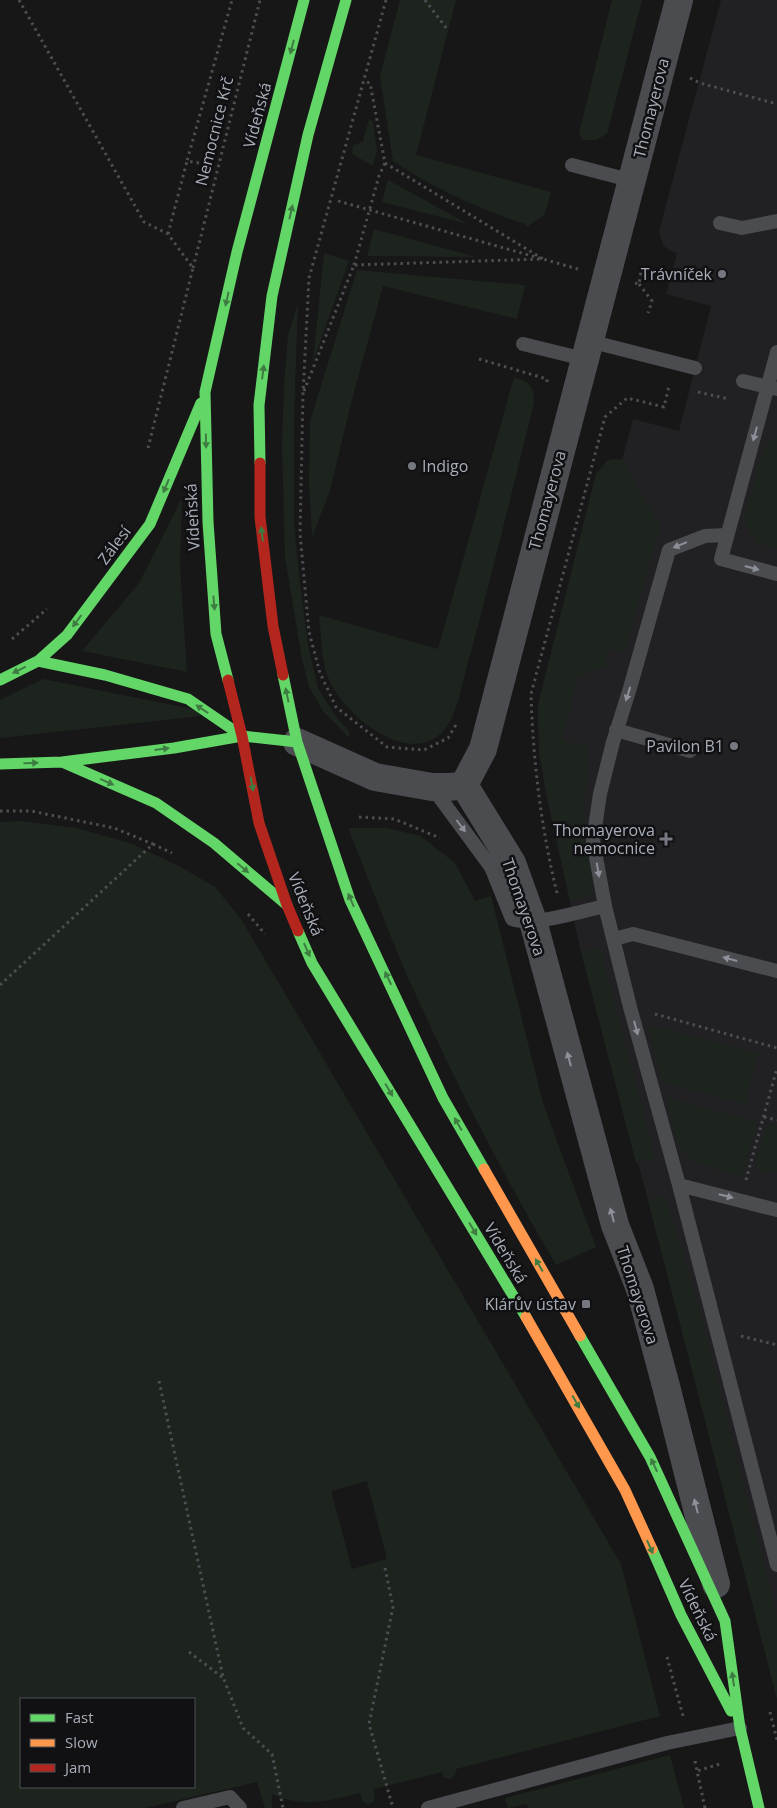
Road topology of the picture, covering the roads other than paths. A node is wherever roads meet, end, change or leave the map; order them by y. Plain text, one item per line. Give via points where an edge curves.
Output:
1 (304, 0) edge
2 (346, 0) edge
3 (679, 0) edge
4 (572, 166) dead end
5 (632, 181) junction
6 (777, 221) edge
7 (720, 223) dead end
8 (523, 344) dead end
9 (587, 350) junction
10 (777, 352) edge
11 (694, 368) dead end
12 (743, 381) dead end
13 (772, 388) edge
14 (206, 392) junction
15 (727, 536) junction
16 (777, 574) edge
17 (38, 661) junction
18 (0, 680) edge
19 (616, 730) junction
20 (242, 736) junction
21 (297, 742) junction
22 (690, 751) dead end
23 (62, 762) junction
24 (0, 764) edge
25 (464, 785) junction
26 (432, 787) junction
27 (286, 905) junction
28 (605, 906) junction
29 (533, 921) junction
30 (614, 939) junction
31 (777, 971) edge
32 (679, 1184) junction
33 (777, 1210) edge
34 (773, 1533) edge
35 (777, 1565) edge
36 (725, 1621) junction
37 (740, 1728) junction
38 (183, 1808) edge
39 (240, 1808) edge
40 (428, 1808) edge
41 (759, 1808) edge

1 -> 14 main road, Vídeňská via 237,252
21 -> 2 main road, Vídeňská via 273,626 260,517 259,406 272,296 308,135
3 - 5 street, Thomayerova
4 - 5 lane
5 - 9 street, Thomayerova
6 - 7 lane via 742,228
8 - 9 lane
9 - 11 lane
9 - 25 street, Thomayerova via 483,749
10 - 13 lane
12 - 13 lane
13 -> 15 lane
14 -> 17 main road, Zálesí via 150,524 67,635
14 -> 20 main road, Vídeňská via 208,522 216,634
15 -> 16 lane via 720,559
15 -> 19 lane via 705,536 669,550
17 -> 18 main road, Zálesí
20 -> 17 main road via 188,699
19 - 22 lane
19 -> 28 lane via 600,794 593,841
20 - 21 main road
23 -> 20 main road
20 -> 27 main road, Vídeňská via 259,823
21 - 26 street via 375,777
36 -> 21 main road, Vídeňská via 650,1457 443,1098 350,900
24 -> 23 main road
23 -> 27 main road via 156,803 214,843
25 - 26 street
25 - 29 street, Thomayerova via 512,863
26 -> 29 lane via 491,867 512,919
27 -> 37 main road, Vídeňská via 312,963 552,1360 620,1481 681,1615
28 - 29 lane
28 - 30 lane
36 -> 29 street, Thomayerova via 642,1298 615,1225
31 -> 30 lane via 633,934
30 -> 32 lane
32 -> 33 lane
32 - 34 lane
34 - 35 lane
37 -> 36 main road, Vídeňská
37 - 40 lane via 667,1743
37 - 41 main road, Vídeňská
38 - 39 lane via 230,1797

